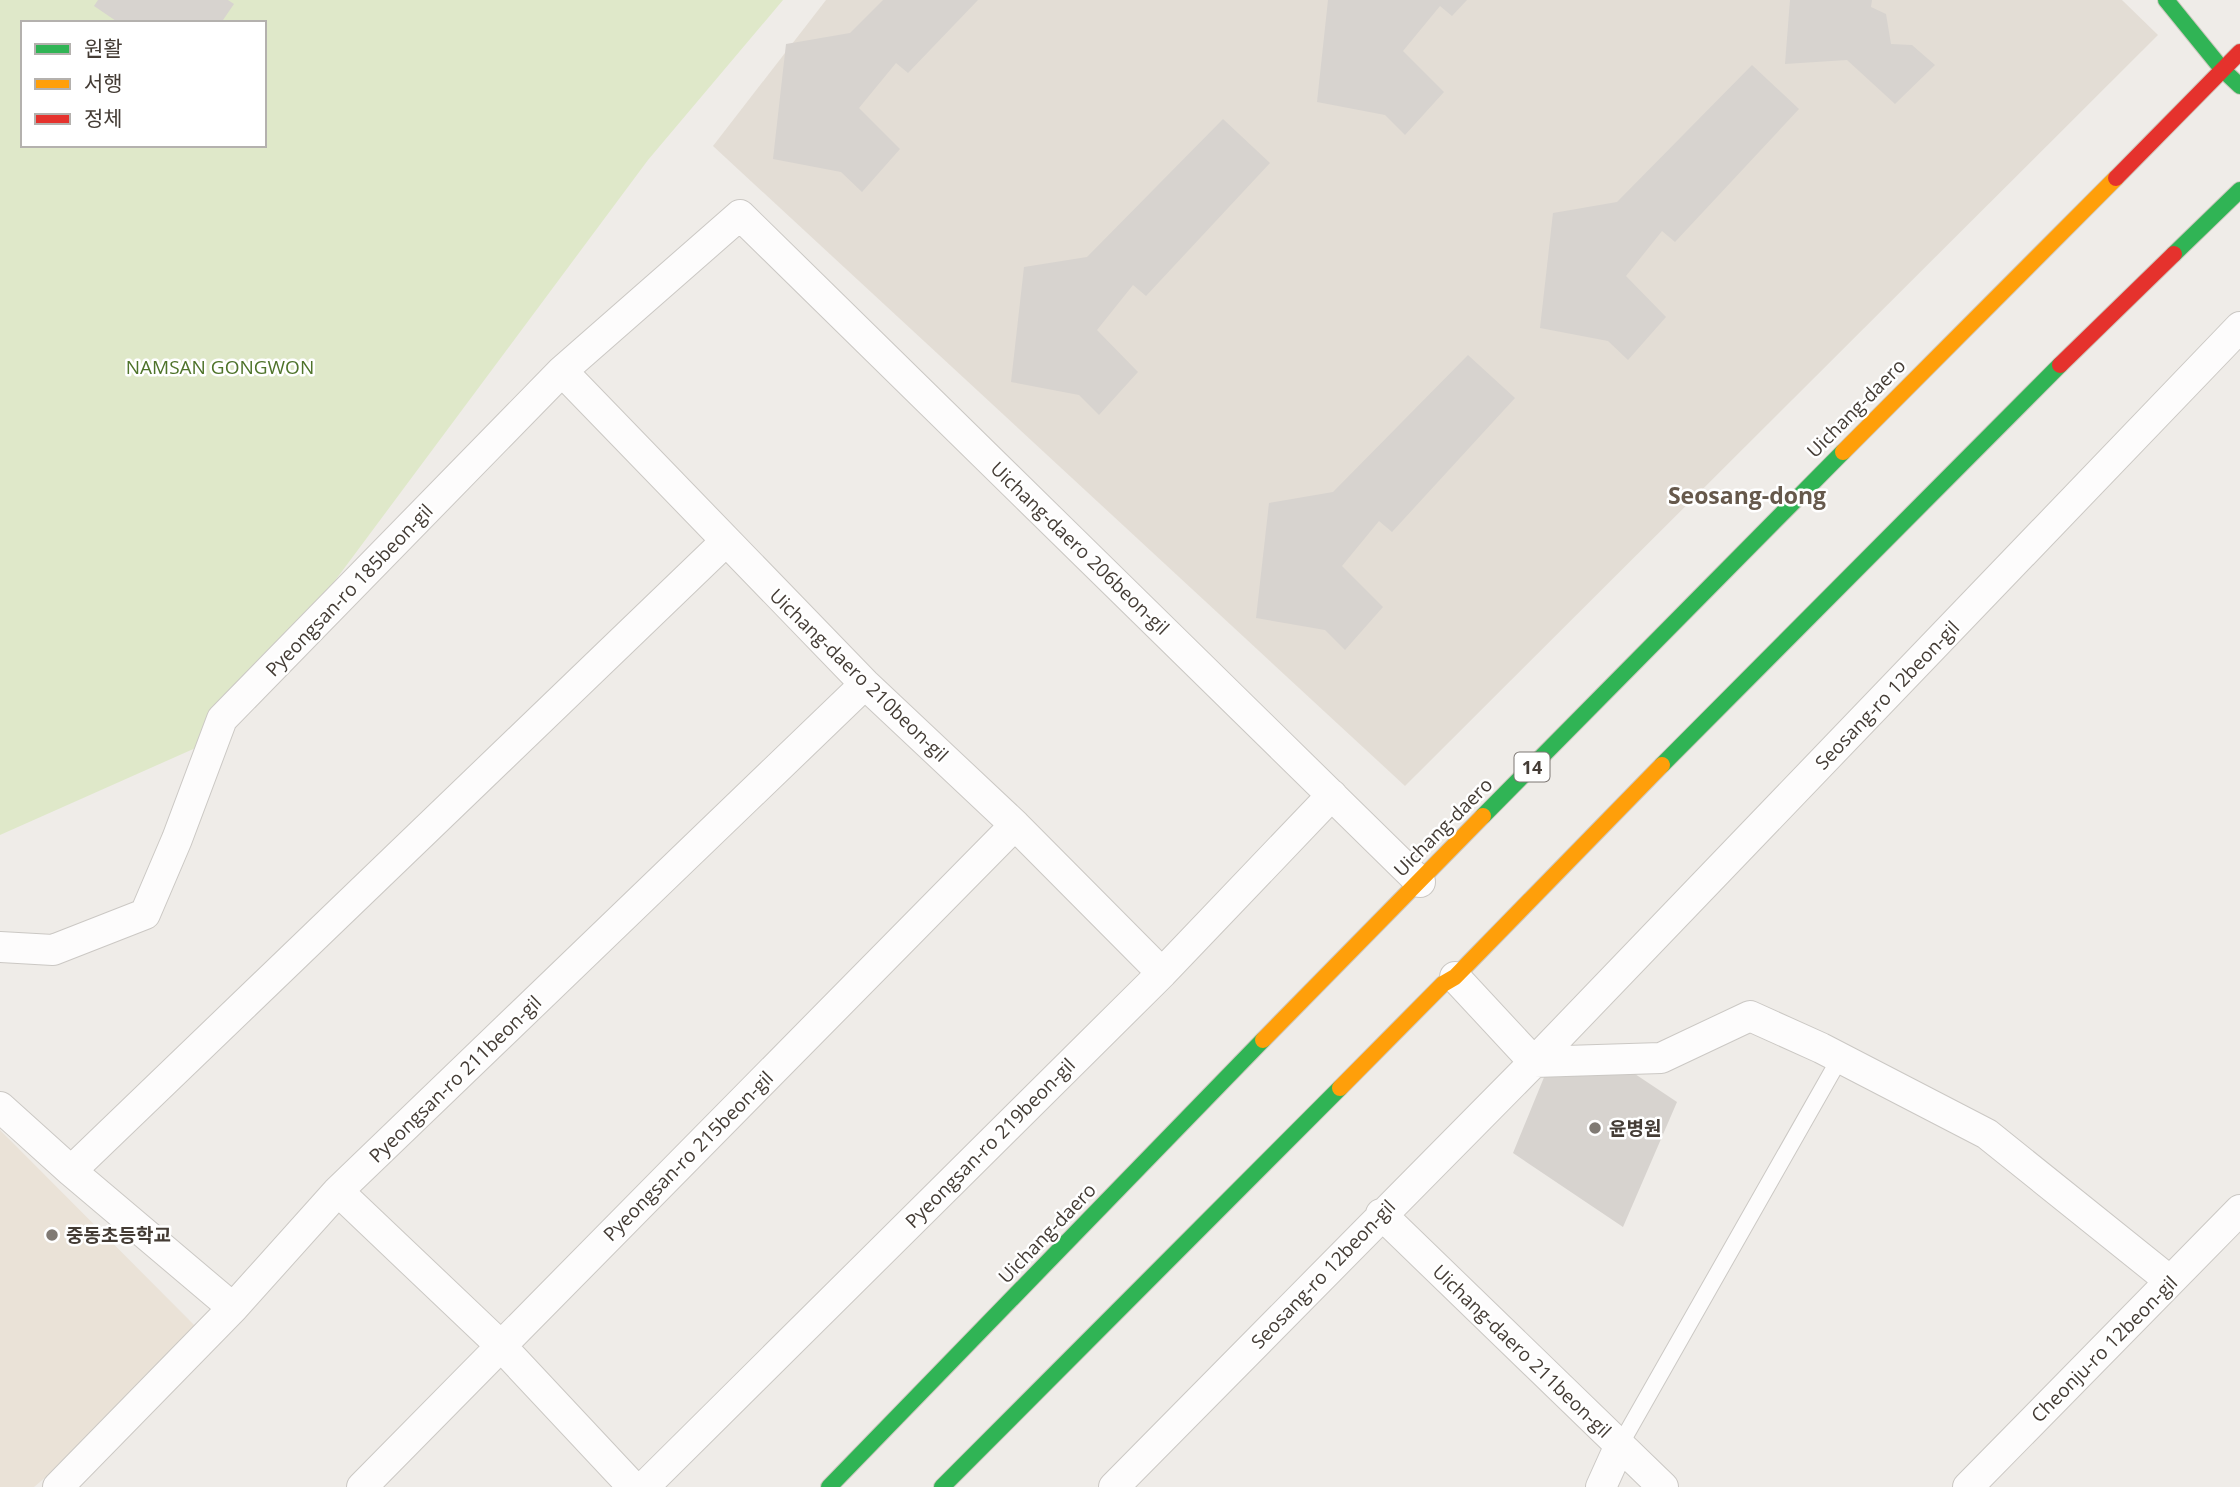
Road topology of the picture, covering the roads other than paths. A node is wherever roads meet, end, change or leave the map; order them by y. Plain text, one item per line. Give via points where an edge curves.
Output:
1 (2166, 0) edge
2 (2240, 52) edge
3 (2222, 69) junction
4 (2240, 86) edge
5 (2240, 190) edge
6 (740, 215) joint
7 (2240, 327) edge
8 (562, 371) junction
9 (725, 542) junction
10 (865, 684) junction
11 (1332, 795) junction
12 (1015, 825) junction
13 (1420, 882) junction
14 (0, 947) edge
15 (1162, 973) junction
16 (1455, 977) junction
17 (1840, 1058) junction
18 (1534, 1062) junction
19 (0, 1107) edge
20 (71, 1171) junction
21 (338, 1191) junction
22 (2240, 1210) edge
23 (1381, 1214) junction
24 (2170, 1282) junction
25 (233, 1308) junction
26 (501, 1346) junction
27 (1620, 1445) junction
28 (58, 1487) edge
29 (362, 1487) edge
30 (633, 1487) edge
31 (644, 1487) edge
32 (829, 1487) edge
33 (942, 1487) edge
34 (1114, 1487) edge
35 (1601, 1487) edge
36 (1663, 1487) edge
37 (1968, 1487) edge

1 - 3 main road
2 - 3 main road, Uichang-daero / 14
3 - 4 main road
3 - 13 main road, Uichang-daero / 14
5 - 16 main road via 1794,629
6 - 8 street, Pyeongsan-ro 185beon-gil
6 - 11 street, Uichang-daero 206beon-gil
7 - 18 street, Seosang-ro 12beon-gil
8 - 9 street, Uichang-daero 210beon-gil
8 - 14 street, Pyeongsan-ro 185beon-gil via 222,719 145,914 53,950
9 - 10 street, Uichang-daero 210beon-gil
9 - 20 street
10 - 12 street, Uichang-daero 210beon-gil
10 - 21 street, Pyeongsan-ro 211beon-gil
11 - 13 street, Uichang-daero 206beon-gil
11 - 15 street, Pyeongsan-ro 219beon-gil
12 - 15 street, Uichang-daero 210beon-gil
12 - 26 street, Pyeongsan-ro 215beon-gil
13 - 32 main road, Uichang-daero / 14
15 - 31 street, Pyeongsan-ro 219beon-gil
16 - 18 street
16 - 33 main road
17 - 18 street via 1751,1016 1661,1058
17 - 24 street via 1987,1134
17 - 27 lane
18 - 23 street, Seosang-ro 12beon-gil
19 - 20 street
20 - 25 street
21 - 25 street, Pyeongsan-ro 211beon-gil
21 - 26 street
22 - 24 street, Cheonju-ro 12beon-gil
23 - 27 street, Uichang-daero 211beon-gil
23 - 34 street, Seosang-ro 12beon-gil
24 - 37 street, Cheonju-ro 12beon-gil
25 - 28 street, Pyeongsan-ro 211beon-gil
26 - 29 street, Pyeongsan-ro 215beon-gil
26 - 30 street
27 - 35 street
27 - 36 street, Uichang-daero 211beon-gil

